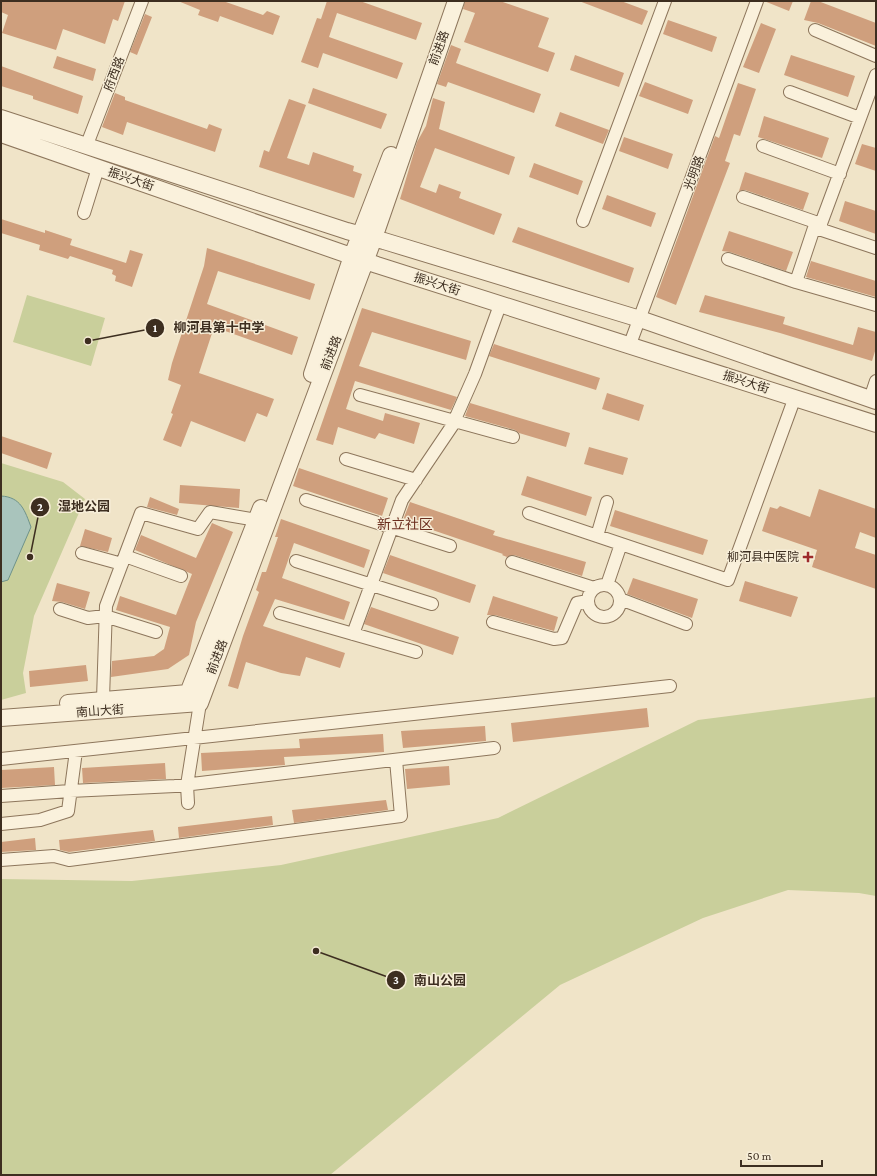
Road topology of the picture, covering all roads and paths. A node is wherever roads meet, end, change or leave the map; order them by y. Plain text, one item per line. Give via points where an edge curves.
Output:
1 (142, 1) edge
2 (447, 1) edge
3 (456, 1) edge
4 (665, 1) edge
5 (757, 1) edge
6 (815, 30) dead end
7 (876, 56) edge
8 (876, 75) edge
9 (790, 92) dead end
10 (1, 118) edge
11 (860, 118) junction
12 (1, 134) edge
13 (763, 146) dead end
14 (86, 147) junction
15 (98, 168) junction
16 (840, 174) junction
17 (744, 197) dead end
18 (84, 213) dead end
19 (583, 221) dead end
20 (820, 227) junction
21 (367, 236) junction
22 (876, 248) edge
23 (359, 258) junction
24 (728, 259) dead end
25 (796, 282) junction
26 (876, 304) edge
27 (500, 305) junction
28 (640, 319) junction
29 (630, 344) junction
30 (876, 381) edge
31 (360, 395) dead end
32 (795, 397) junction
33 (873, 400) edge
34 (455, 421) junction
35 (876, 424) edge
36 (513, 437) dead end
37 (346, 459) dead end
38 (416, 480) junction
39 (306, 500) dead end
40 (607, 502) dead end
41 (529, 513) dead end
42 (257, 520) junction
43 (392, 528) junction
44 (597, 536) junction
45 (621, 544) junction
46 (450, 546) dead end
47 (82, 553) dead end
48 (123, 560) junction
49 (296, 561) dead end
50 (512, 562) dead end
51 (181, 576) dead end
52 (371, 585) junction
53 (607, 585) junction
54 (594, 588) junction
55 (620, 599) junction
56 (588, 601) junction
57 (432, 604) dead end
58 (60, 609) dead end
59 (280, 613) dead end
60 (105, 616) junction
61 (493, 622) dead end
62 (686, 624) dead end
63 (156, 632) dead end
64 (353, 634) junction
65 (416, 652) dead end
66 (670, 686) dead end
67 (188, 693) joint
68 (103, 699) junction
69 (200, 703) junction
70 (1, 711) edge
71 (1, 718) edge
72 (193, 738) junction
73 (494, 748) dead end
74 (76, 751) junction
75 (1, 759) edge
76 (396, 760) junction
77 (187, 785) junction
78 (70, 791) junction
79 (1, 796) edge
80 (188, 803) dead end
81 (1, 824) edge
82 (1, 860) edge

1 - 14 street, 府西路
2 - 21 street, 前进路
3 - 21 street, 前进路
4 - 19 street
5 - 28 street, 光明路
6 - 7 street
8 - 11 street
9 - 11 street
10 - 14 street, 振兴大街
11 - 16 street
12 - 15 street, 振兴大街
13 - 16 street
14 - 21 street, 振兴大街
15 - 18 street
15 - 23 street, 振兴大街
16 - 20 street
17 - 20 street
20 - 22 street
20 - 25 street via 814,228
21 - 23 street, 前进路
21 - 28 street, 振兴大街
23 - 27 street, 振兴大街
23 - 42 street, 前进路
23 - 69 street, 前进路
24 - 25 street
25 - 26 street
27 - 29 street, 振兴大街
27 - 34 street
28 - 29 street, 光明路
28 - 33 street, 振兴大街
29 - 32 street, 振兴大街
30 - 33 street
31 - 34 street
32 - 35 street, 振兴大街
32 - 45 street via 728,580
34 - 36 street
34 - 38 street
37 - 38 street
38 - 43 street via 402,500
39 - 43 street
40 - 44 street
41 - 44 street
42 - 48 street via 210,512 198,529 141,513
42 - 67 street, 前进路
43 - 46 street
43 - 52 street
44 - 45 street
45 - 53 street
47 - 48 street
48 - 51 street
48 - 60 street via 106,606
49 - 52 street
50 - 54 street
52 - 57 street
52 - 64 street
53 - 54 street
53 - 55 street via 618,593
54 - 56 street
55 - 56 street via 616,611 605,617 593,613
55 - 62 street
56 - 61 street via 577,603 562,638 554,640
58 - 60 street via 88,618
59 - 64 street
60 - 63 street
60 - 68 street
64 - 65 street
66 - 72 street
67 - 68 street, 南山大街
68 - 70 street, 南山大街
69 - 71 street, 南山大街
69 - 72 street
72 - 74 street
72 - 77 street
73 - 76 street
74 - 75 street
74 - 78 street
76 - 77 street
76 - 82 street via 401,816 69,860 54,856
77 - 78 street
77 - 80 street
78 - 79 street
78 - 81 street via 68,811 40,820

